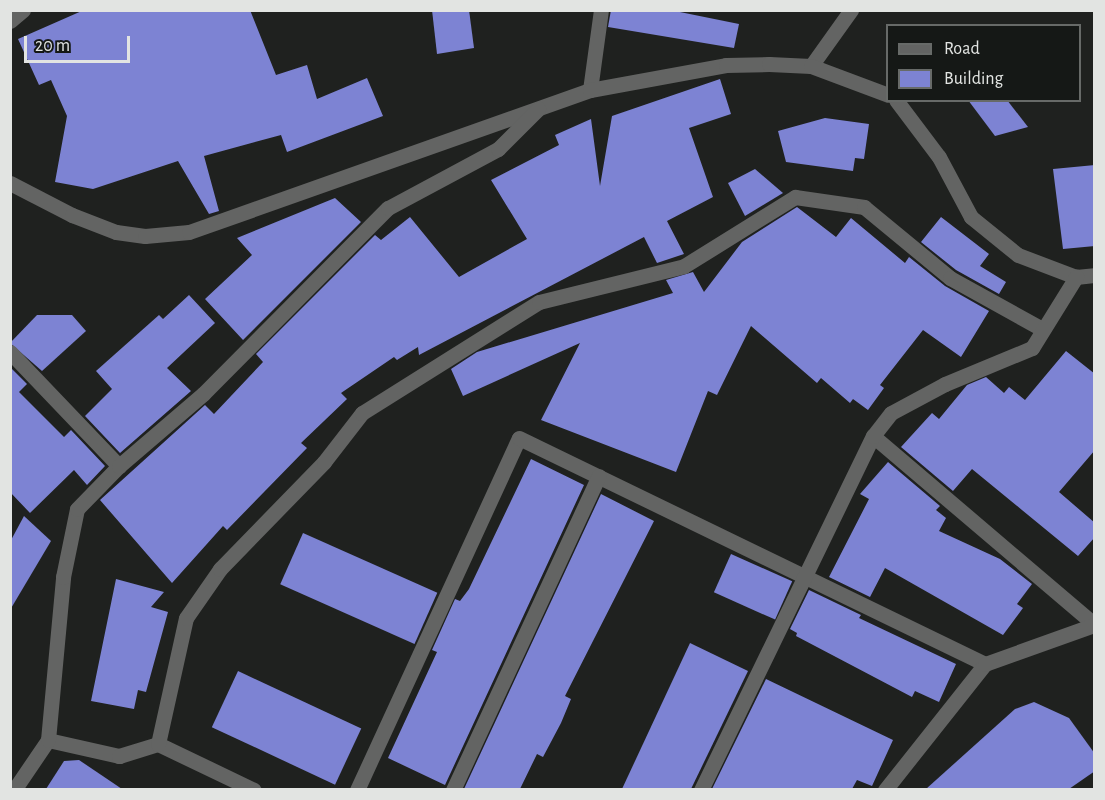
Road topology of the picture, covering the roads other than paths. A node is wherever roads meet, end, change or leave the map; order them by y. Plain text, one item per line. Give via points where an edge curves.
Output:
1 (23, 10) edge
2 (601, 10) edge
3 (851, 10) edge
4 (10, 21) edge
5 (811, 66) junction
6 (590, 90) junction
7 (886, 94) edge
8 (897, 102) edge
9 (537, 110) junction
10 (10, 183) edge
11 (1095, 275) edge
12 (1076, 277) junction
13 (1042, 329) junction
14 (10, 352) edge
15 (873, 436) junction
16 (119, 466) junction
17 (599, 476) junction
18 (805, 575) junction
19 (1095, 625) edge
20 (985, 664) junction
21 (48, 740) junction
22 (159, 744) junction
23 (14, 789) edge
24 (254, 789) edge
25 (357, 789) edge
26 (453, 789) edge
27 (701, 789) edge
28 (885, 789) edge

1 - 4 street
2 - 6 street
3 - 5 street
5 - 6 street via 726,65
5 - 7 street
6 - 9 street
8 - 12 street via 939,158 971,217 1018,255
9 - 10 street via 189,232 145,236 116,232 72,215
9 - 16 street via 498,149 388,208 203,394
11 - 12 street
12 - 13 street
13 - 15 street via 1032,348 945,384 891,413
13 - 22 street via 950,278 864,207 795,197 684,266 539,302 362,413 324,462 220,569 186,618
14 - 16 street
15 - 18 street
15 - 19 street
16 - 21 street via 77,509 63,577
17 - 18 street
17 - 25 street via 519,438
17 - 26 street
18 - 20 street
18 - 27 street
19 - 20 street
20 - 28 street
21 - 22 street via 119,756
21 - 23 street
22 - 24 street

